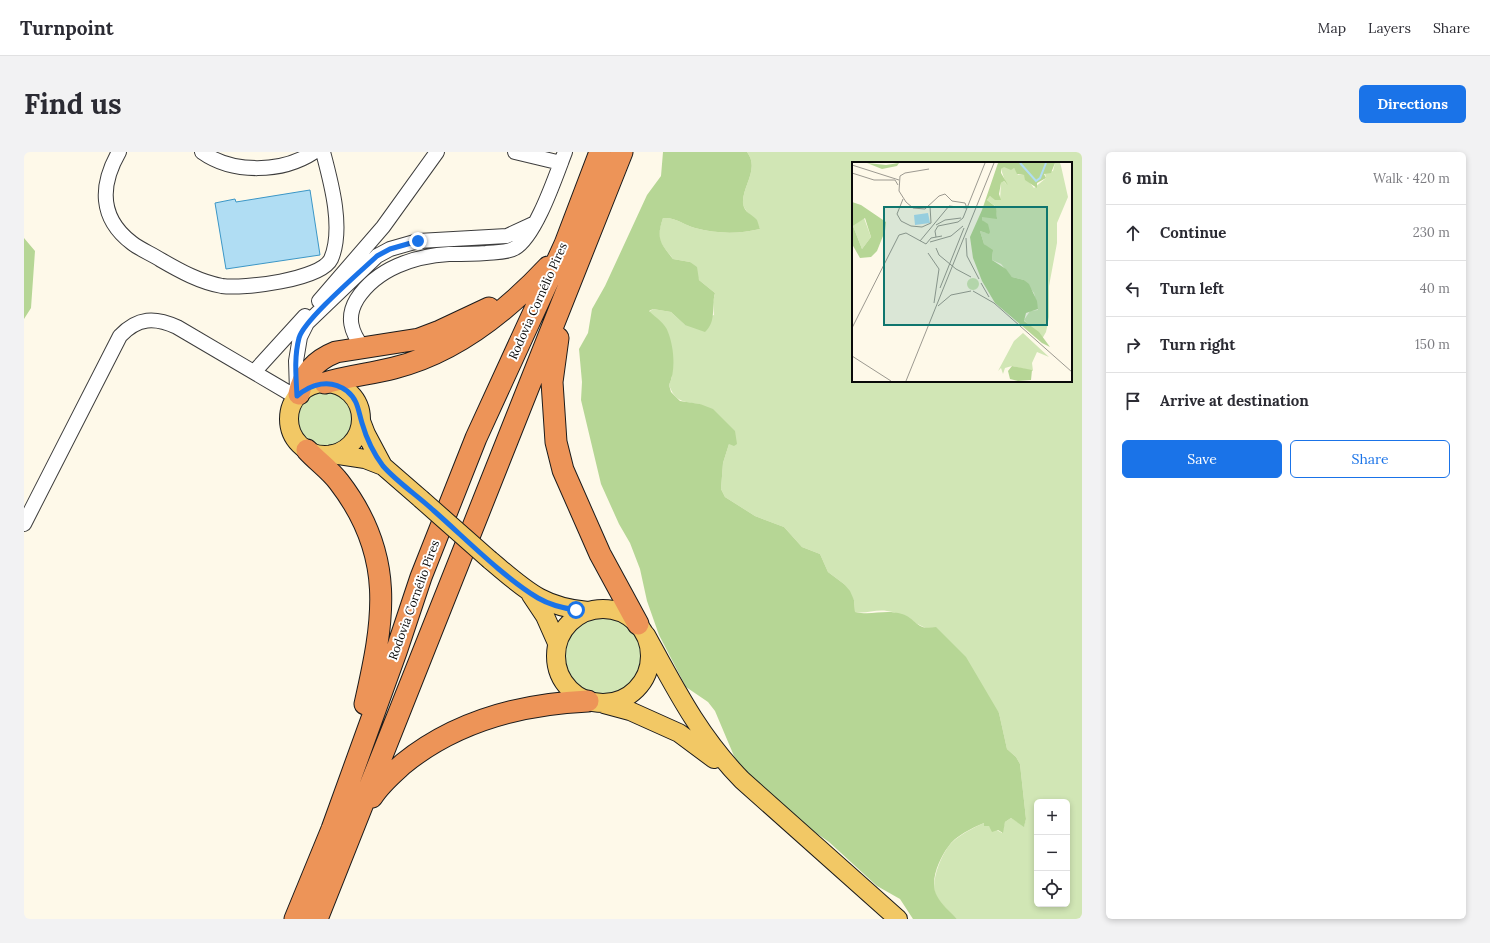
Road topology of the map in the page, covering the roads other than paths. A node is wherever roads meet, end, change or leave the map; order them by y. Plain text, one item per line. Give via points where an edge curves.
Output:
1 (119, 152) edge
2 (202, 152) edge
3 (314, 152) edge
4 (323, 152) edge
5 (437, 152) edge
6 (515, 152) edge
7 (600, 152) edge
8 (622, 152) edge
9 (562, 157) edge
10 (535, 223) junction
11 (407, 244) junction
12 (572, 250) junction
13 (330, 260) junction
14 (410, 262) junction
15 (345, 271) junction
16 (534, 282) junction
17 (305, 321) junction
18 (363, 348) junction
19 (254, 372) junction
20 (325, 383) junction
21 (298, 396) junction
22 (361, 420) junction
23 (307, 450) junction
24 (331, 454) junction
25 (383, 466) junction
26 (24, 524) edge
27 (528, 591) junction
28 (588, 611) junction
29 (642, 630) junction
30 (557, 643) junction
31 (595, 702) junction
32 (349, 780) junction
33 (742, 780) junction
34 (346, 845) junction
35 (295, 919) edge
36 (317, 919) edge
37 (898, 919) edge

1 - 13 street via 111,165 105,185 105,200 110,216 132,243 192,276 223,286 245,286 308,275 321,269
2 - 3 street via 213,160 257,168 288,165
4 - 13 street via 335,209 336,237
5 - 15 street via 384,227
6 - 9 street
7 - 12 highway, Rodovia Cornélio Pires
8 - 12 highway, Rodovia Cornélio Pires
9 - 10 street
10 - 11 street via 507,236 418,241
10 - 14 street via 522,243 507,251 449,254 419,258
11 - 14 street
11 - 17 street via 377,256
12 - 16 highway via 552,263
12 - 29 highway via 552,382 556,442 568,484 600,554
12 - 32 highway, Rodovia Cornélio Pires via 476,438 421,577
12 - 34 highway, Rodovia Cornélio Pires via 537,370
13 - 15 street
14 - 18 street via 374,279 356,300 350,324
15 - 17 street
16 - 18 highway via 484,311 440,331 419,339
16 - 20 highway via 504,309 461,341 425,358 394,368
17 - 19 street
17 - 21 street via 296,361
18 - 21 highway via 336,352 310,368
19 - 21 street
19 - 26 street via 163,320 150,320 130,327 120,336
20 - 21 main road via 314,385
20 - 22 main road via 336,385 350,394 360,409
21 - 23 main road via 291,407 289,419 291,431 297,442
22 - 24 main road via 352,443 343,450
22 - 25 main road
23 - 24 main road via 323,455
23 - 32 highway via 338,481 356,506 369,532 378,560 382,598 378,640
24 - 25 main road via 348,455
25 - 27 main road, bridge
27 - 28 main road via 556,606
27 - 30 main road via 545,616
28 - 29 main road via 615,610 628,616
28 - 30 main road via 574,618 564,629
29 - 31 main road via 650,651 649,667 643,681 632,693 618,701
29 - 33 main road via 697,727 719,757
30 - 31 main road via 555,657 558,671 565,684 575,694
31 - 33 main road via 630,711 679,733
31 - 34 highway via 544,704 461,727 437,740 389,776 375,792
32 - 35 highway, Rodovia Cornélio Pires
33 - 37 main road
34 - 36 highway, Rodovia Cornélio Pires

